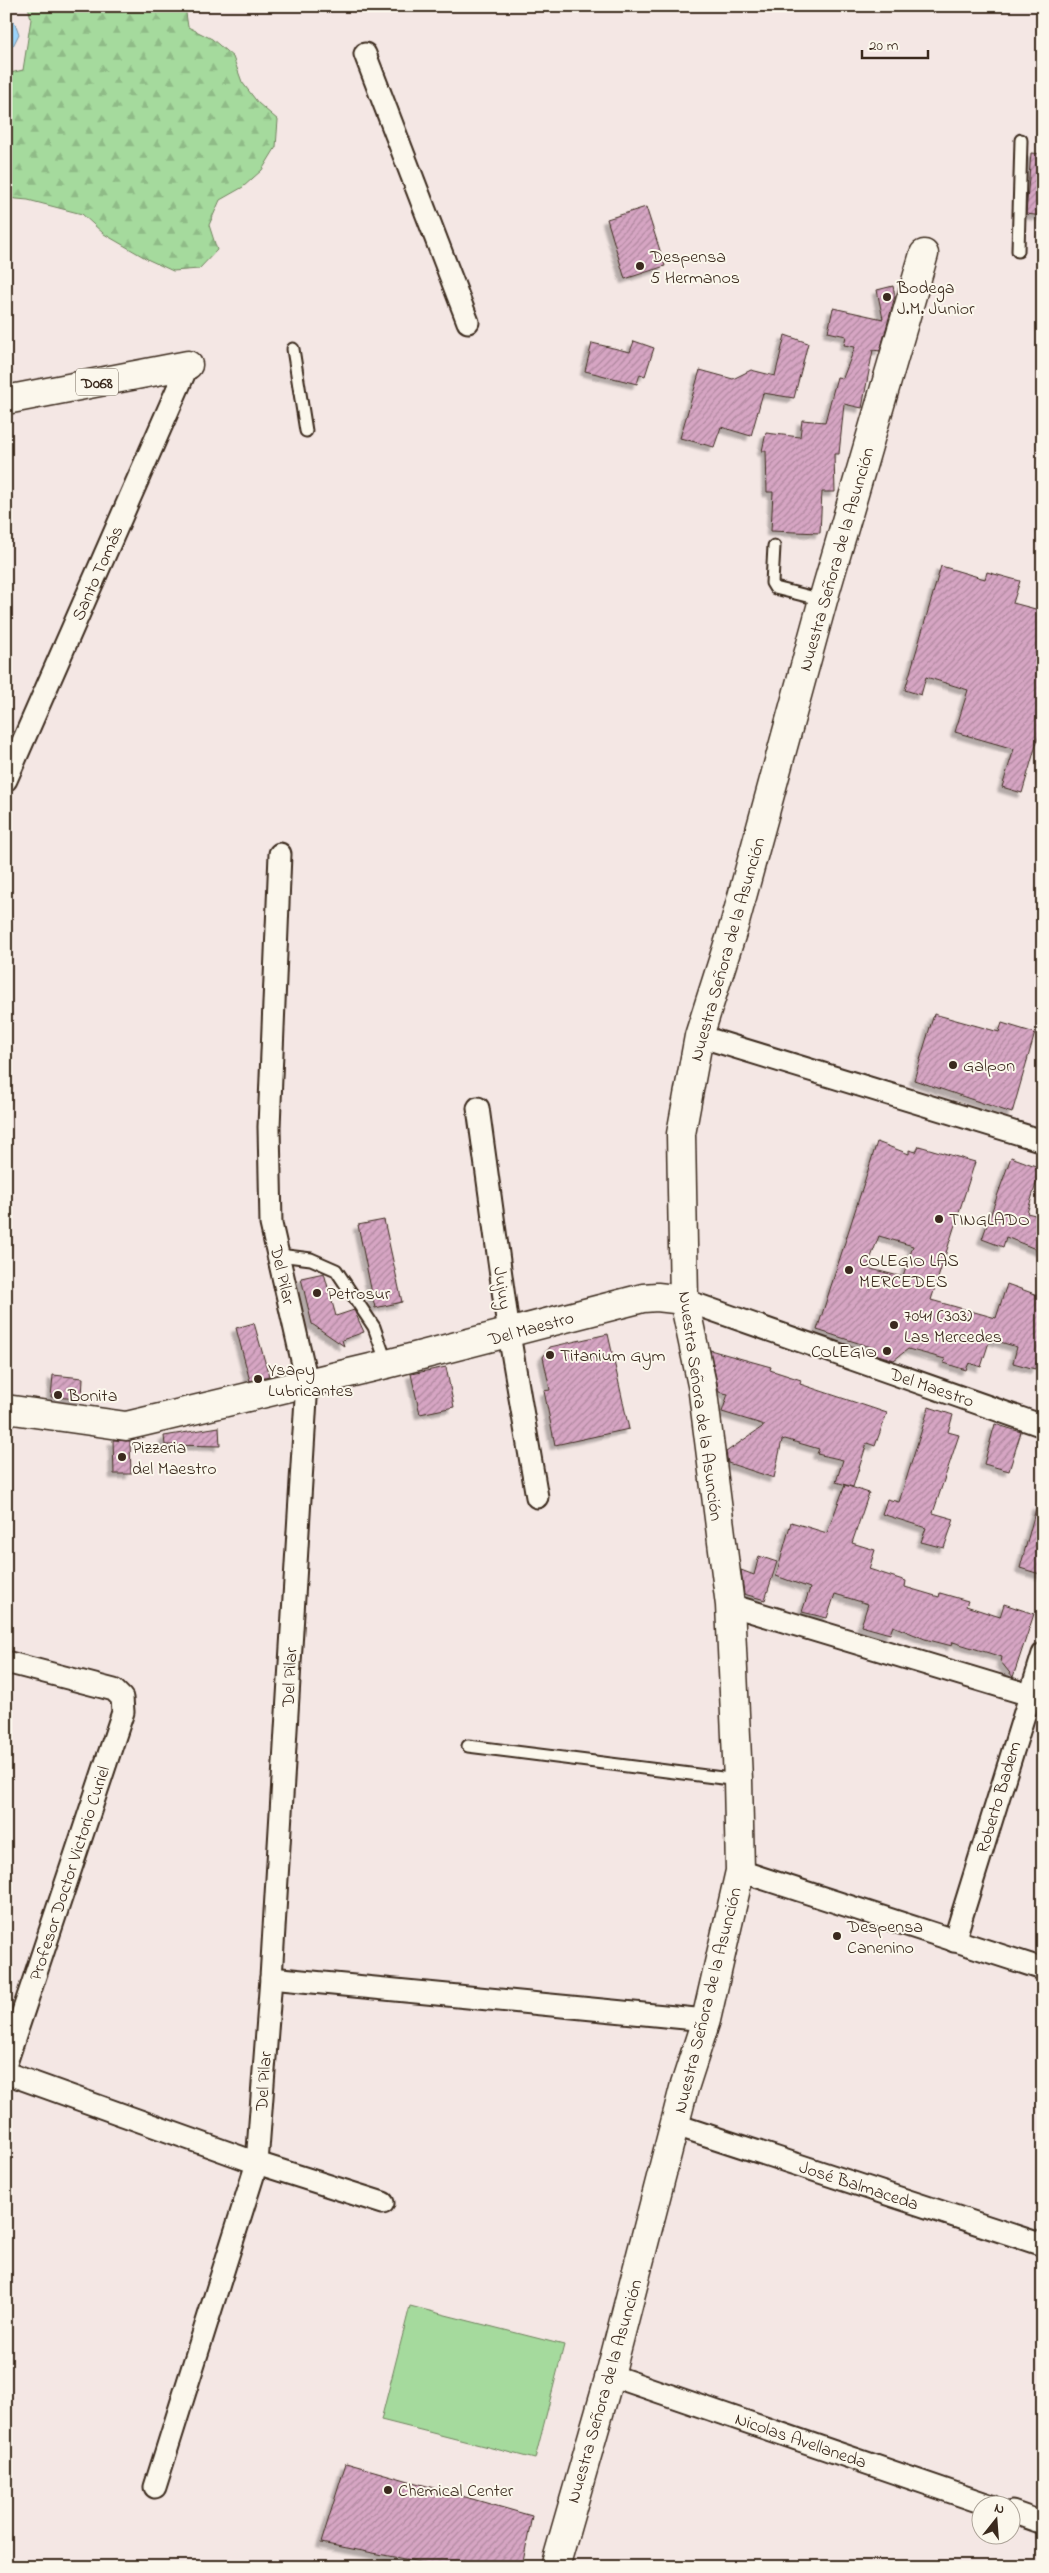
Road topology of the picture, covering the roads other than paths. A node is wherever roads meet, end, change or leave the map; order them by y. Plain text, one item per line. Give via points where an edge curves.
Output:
1 (365, 54) dead end
2 (1021, 140) dead end
3 (1018, 251) dead end
4 (924, 254) dead end
5 (468, 322) dead end
6 (293, 349) dead end
7 (188, 365) joint
8 (6, 400) edge
9 (306, 431) dead end
10 (774, 546) dead end
11 (823, 600) junction
12 (9, 769) edge
13 (280, 854) dead end
14 (700, 1036) junction
15 (478, 1108) dead end
16 (1043, 1141) edge
17 (279, 1255) junction
18 (684, 1300) junction
19 (509, 1334) junction
20 (387, 1364) junction
21 (307, 1382) junction
22 (6, 1409) edge
23 (1043, 1426) edge
24 (537, 1497) dead end
25 (730, 1605) junction
26 (1043, 1654) edge
27 (6, 1662) edge
28 (1036, 1697) edge
29 (468, 1746) dead end
30 (738, 1780) junction
31 (740, 1871) junction
32 (954, 1941) junction
33 (1043, 1969) edge
34 (271, 1978) junction
35 (706, 2020) junction
36 (6, 2063) edge
37 (6, 2073) edge
38 (676, 2125) junction
39 (257, 2163) junction
40 (383, 2203) dead end
41 (1043, 2245) edge
42 (610, 2375) junction
43 (155, 2487) dead end
44 (972, 2499) edge
45 (1022, 2516) edge
46 (1043, 2523) edge
47 (555, 2567) edge

1 - 5 street
2 - 3 lane
4 - 11 street, Nuestra Señora de la Asunción
6 - 9 lane
7 - 8 street, D068
7 - 12 street, Santo Tomás
10 - 11 lane via 772,583 775,588
11 - 14 street, Nuestra Señora de la Asunción via 734,926
13 - 17 street, Del Pilar via 269,1127 271,1224
14 - 16 street
14 - 18 street, Nuestra Señora de la Asunción via 681,1134
15 - 19 street, Jujuy
17 - 20 lane via 311,1259 336,1270 374,1327
17 - 21 street, Del Pilar
18 - 19 street, Del Maestro via 643,1298
18 - 23 street, Del Maestro
18 - 25 street, Nuestra Señora de la Asunción via 702,1385
19 - 20 street, Del Maestro
19 - 24 street, Jujuy
20 - 21 street, Del Maestro
21 - 22 street, Del Maestro via 126,1426
21 - 34 street, Del Pilar
25 - 28 street
25 - 30 street, Nuestra Señora de la Asunción
26 - 28 street, Roberto Badem
27 - 36 street, Profesor Doctor Victorio Curiel via 114,1690 122,1698 123,1712
28 - 32 street, Roberto Badem
29 - 30 lane
30 - 31 street, Nuestra Señora de la Asunción
31 - 32 street
31 - 35 street, Nuestra Señora de la Asunción
32 - 33 street
34 - 35 street
34 - 39 street, Del Pilar
35 - 38 street, Nuestra Señora de la Asunción
37 - 39 street
38 - 41 street, José Balmaceda
38 - 42 street, Nuestra Señora de la Asunción
39 - 40 street
39 - 43 street, Del Pilar
42 - 44 street, Nicolas Avellaneda
42 - 47 street, Nuestra Señora de la Asunción
45 - 46 street

